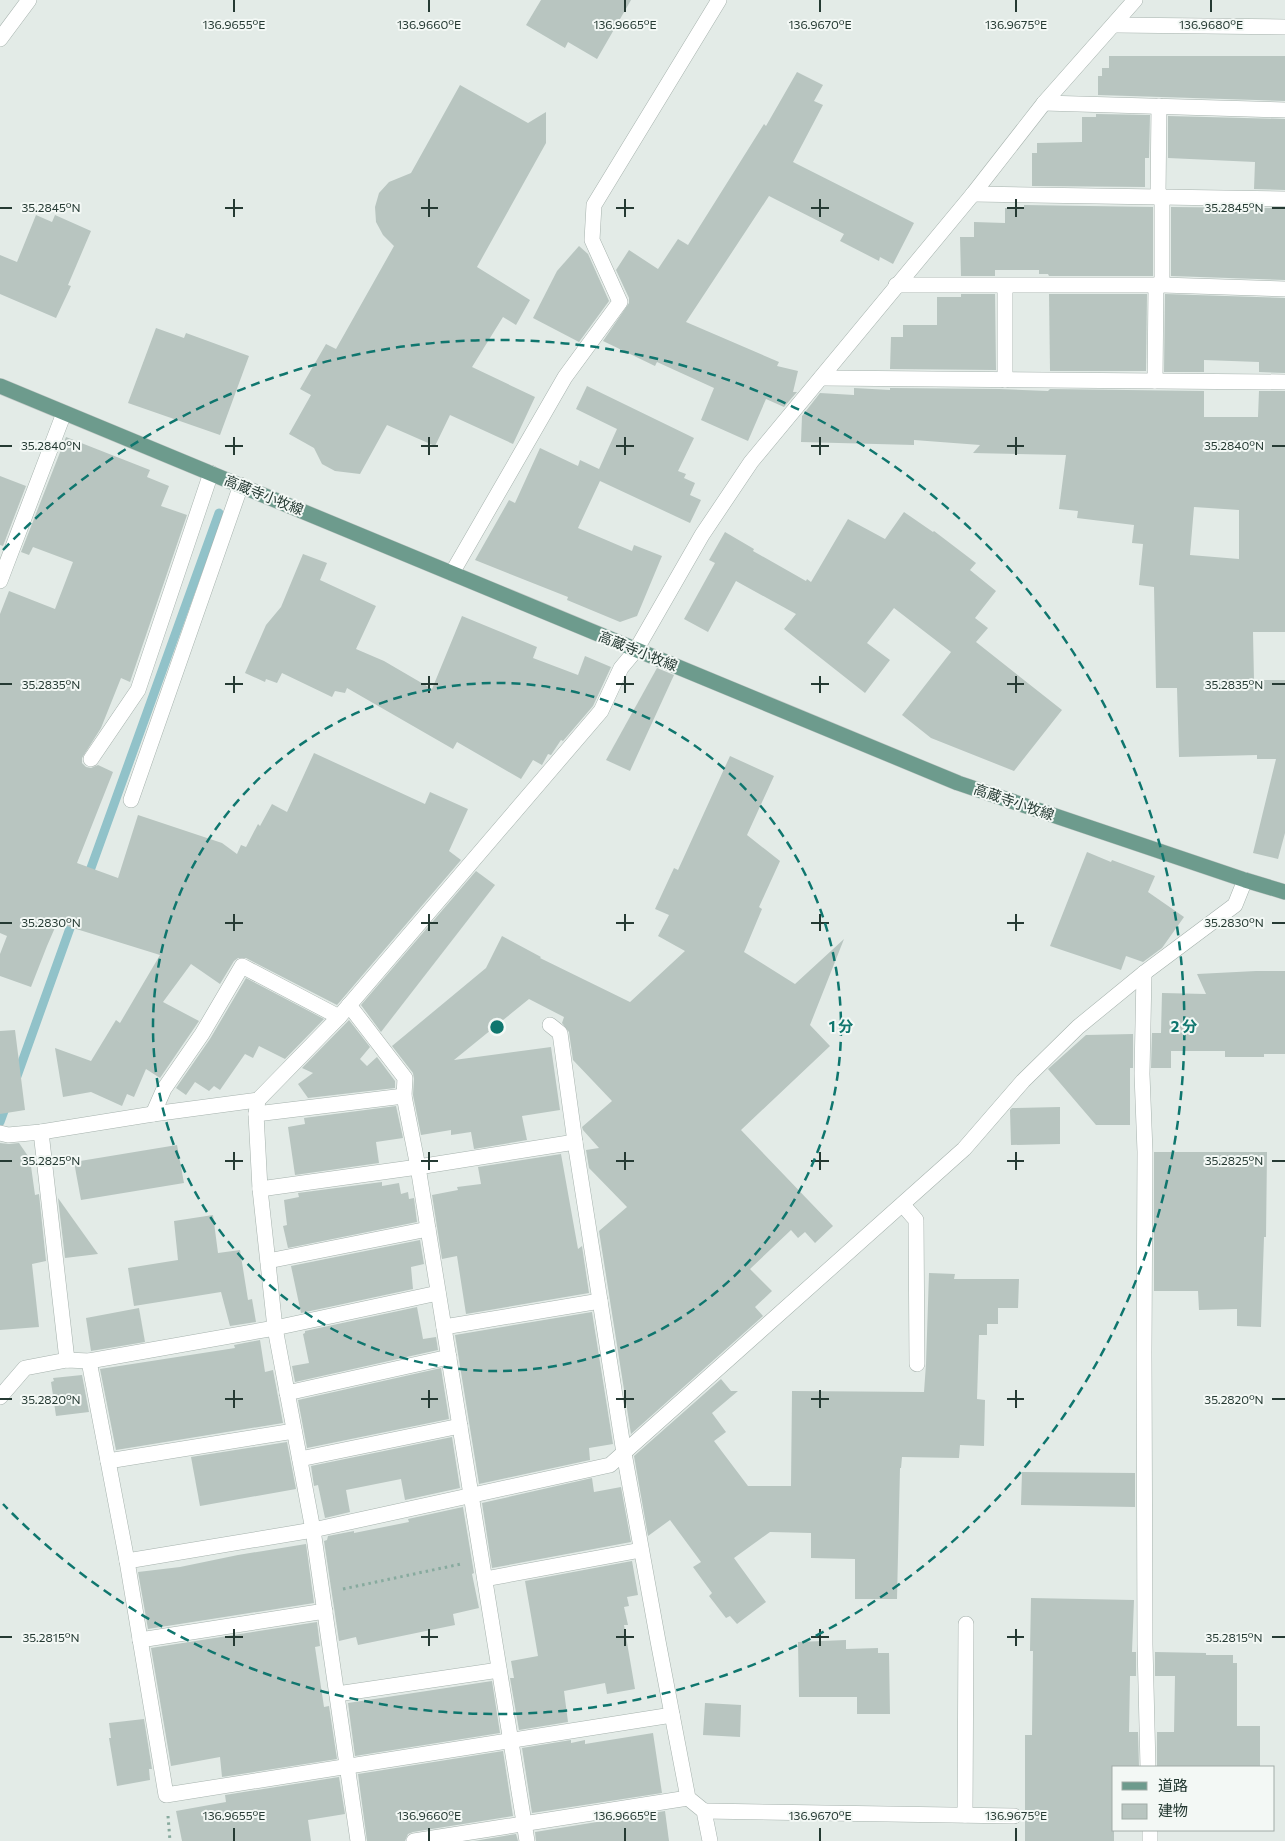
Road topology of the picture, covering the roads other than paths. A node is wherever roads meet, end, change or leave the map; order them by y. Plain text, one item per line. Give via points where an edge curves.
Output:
1 (29, 0) edge
2 (719, 0) edge
3 (1135, 0) edge
4 (1115, 25) junction
5 (1285, 27) edge
6 (0, 39) edge
7 (1044, 104) junction
8 (1159, 106) junction
9 (1285, 110) edge
10 (973, 194) junction
11 (1160, 196) junction
12 (1285, 199) edge
13 (896, 285) junction
14 (1159, 285) junction
15 (1005, 286) junction
16 (1285, 289) edge
17 (821, 378) junction
18 (1005, 380) junction
19 (1155, 381) junction
20 (1285, 382) edge
21 (0, 386) edge
22 (64, 413) junction
23 (211, 473) junction
24 (241, 485) junction
25 (452, 573) junction
26 (0, 581) edge
27 (636, 650) junction
28 (91, 759) dead end
29 (131, 800) dead end
30 (1244, 880) junction
31 (1285, 892) edge
32 (1144, 973) junction
33 (344, 1011) junction
34 (550, 1025) dead end
35 (404, 1096) junction
36 (257, 1107) junction
37 (153, 1114) junction
38 (41, 1132) junction
39 (0, 1133) edge
40 (575, 1142) junction
41 (418, 1167) junction
42 (260, 1188) junction
43 (903, 1205) junction
44 (428, 1229) junction
45 (268, 1261) junction
46 (438, 1293) junction
47 (600, 1300) junction
48 (444, 1327) junction
49 (275, 1328) junction
50 (449, 1357) junction
51 (67, 1360) junction
52 (90, 1361) junction
53 (917, 1364) dead end
54 (287, 1394) junction
55 (0, 1397) edge
56 (460, 1426) junction
57 (294, 1431) junction
58 (624, 1452) junction
59 (300, 1459) junction
60 (108, 1461) junction
61 (472, 1495) junction
62 (313, 1530) junction
63 (641, 1550) junction
64 (127, 1561) junction
65 (485, 1579) junction
66 (325, 1611) junction
67 (966, 1624) dead end
68 (140, 1640) junction
69 (499, 1670) junction
70 (337, 1694) junction
71 (672, 1715) junction
72 (511, 1740) junction
73 (1148, 1766) edge
74 (348, 1767) junction
75 (688, 1798) junction
76 (704, 1811) junction
77 (965, 1815) junction
78 (1014, 1816) dead end
79 (524, 1823) junction
80 (358, 1841) edge
81 (414, 1841) edge
82 (527, 1841) edge
83 (710, 1841) edge

1 - 6 street
2 - 25 street via 594,205 592,240 620,302 565,377
3 - 4 street
4 - 5 street
4 - 7 street
7 - 8 street
7 - 10 street
8 - 9 street
8 - 11 street
10 - 11 street
10 - 13 street
11 - 12 street
11 - 14 street
13 - 15 street
13 - 17 street
14 - 15 street
14 - 16 street
14 - 19 street
15 - 18 street
17 - 18 street
17 - 27 street via 751,462 702,535
18 - 19 street
19 - 20 street
21 - 22 main road, 高蔵寺小牧線
22 - 23 main road, 高蔵寺小牧線
22 - 26 street
23 - 24 main road, 高蔵寺小牧線
23 - 28 street via 138,690
24 - 25 main road, 高蔵寺小牧線
24 - 29 street
25 - 27 main road, 高蔵寺小牧線
27 - 30 main road, 高蔵寺小牧線 via 958,782
27 - 33 street via 621,668 601,711
30 - 31 main road, 高蔵寺小牧線
30 - 32 street via 1235,905
32 - 43 street via 1078,1026 1023,1081 964,1150
32 - 73 street via 1142,1074
33 - 35 street via 405,1078
33 - 36 street
33 - 37 street via 242,966 202,1034 164,1089
34 - 40 street via 560,1033
35 - 36 street
35 - 41 street
36 - 37 street
36 - 42 street
37 - 38 street
38 - 39 street
38 - 51 street
40 - 41 street
40 - 47 street
41 - 42 street
41 - 44 street
42 - 45 street
43 - 53 street via 916,1220
43 - 58 street
44 - 45 street
44 - 46 street
45 - 49 street
46 - 48 street
46 - 49 street
47 - 48 street
47 - 58 street
48 - 50 street
49 - 52 street
49 - 54 street
50 - 54 street
50 - 56 street
51 - 52 street
51 - 55 street via 25,1368
52 - 60 street
54 - 57 street
56 - 59 street
56 - 61 street
57 - 59 street
57 - 60 street
58 - 61 street via 610,1465
58 - 63 street
59 - 62 street
60 - 64 street
61 - 62 street
61 - 65 street
62 - 64 street
62 - 66 street
63 - 65 street
63 - 71 street
64 - 68 street
65 - 69 street
66 - 68 street
66 - 70 street
67 - 77 street
68 - 74 street via 166,1795
69 - 70 street
69 - 72 street
70 - 74 street
71 - 72 street
71 - 75 street
72 - 74 street
72 - 79 street
74 - 80 street
75 - 76 street
75 - 79 street
76 - 77 street
76 - 83 street
77 - 78 street
79 - 81 street
79 - 82 street

